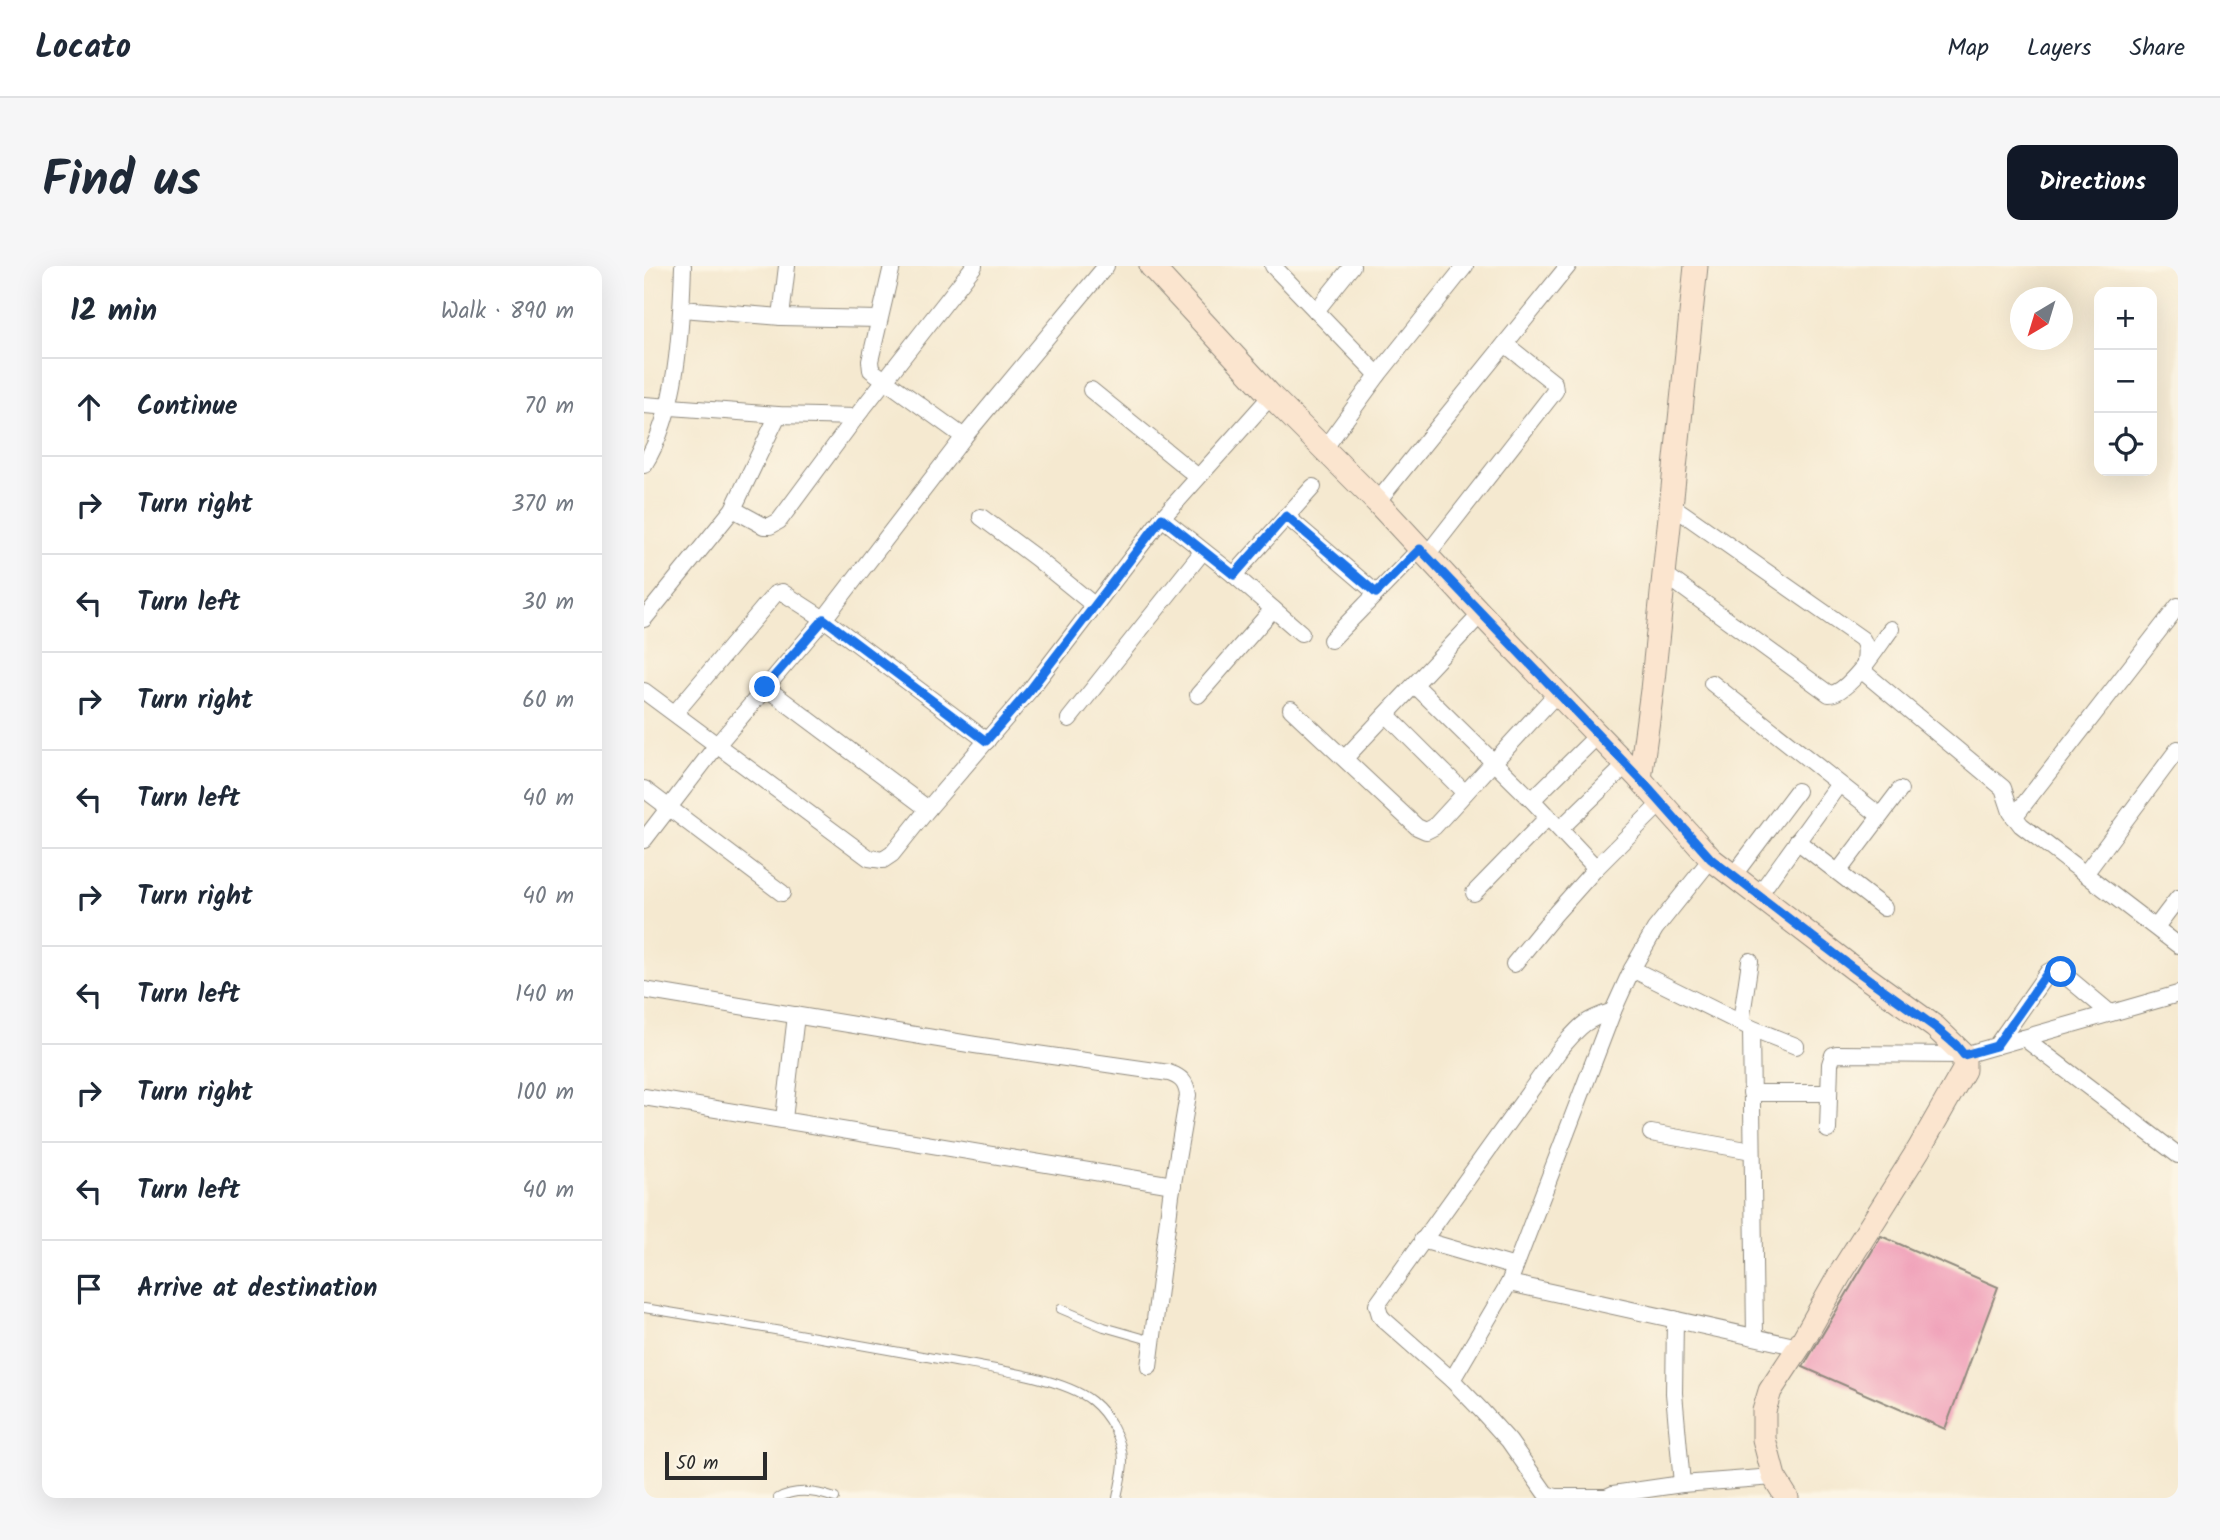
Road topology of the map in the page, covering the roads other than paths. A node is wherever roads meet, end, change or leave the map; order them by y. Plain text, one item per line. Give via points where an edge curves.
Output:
1 (683, 266) edge
2 (786, 266) edge
3 (892, 266) edge
4 (974, 266) edge
5 (1106, 266) edge
6 (1151, 266) edge
7 (1273, 266) edge
8 (1352, 266) edge
9 (1465, 266) edge
10 (1568, 266) edge
11 (1696, 266) edge
12 (682, 309) junction
13 (1316, 311) junction
14 (781, 317) junction
15 (879, 319) junction
16 (1505, 344) junction
17 (1378, 375) junction
18 (885, 381) junction
19 (1091, 390) dead end
20 (1271, 396) junction
21 (644, 405) edge
22 (670, 407) junction
23 (778, 415) junction
24 (856, 417) junction
25 (964, 437) junction
26 (1325, 449) junction
27 (644, 465) edge
28 (1198, 477) junction
29 (1313, 486) dead end
30 (1377, 502) junction
31 (1671, 505) junction
32 (733, 509) junction
33 (1286, 516) junction
34 (981, 517) dead end
35 (1162, 518) junction
36 (1203, 551) junction
37 (1423, 552) junction
38 (1663, 573) junction
39 (1234, 575) junction
40 (1376, 593) junction
41 (1094, 606) junction
42 (2178, 606) edge
43 (1273, 609) junction
44 (1481, 614) junction
45 (644, 619) edge
46 (824, 619) junction
47 (1891, 629) dead end
48 (1301, 633) dead end
49 (1331, 640) dead end
50 (1864, 666) junction
51 (1712, 683) dead end
52 (1415, 685) junction
53 (765, 687) junction
54 (644, 691) edge
55 (1558, 692) junction
56 (1198, 695) dead end
57 (1291, 709) dead end
58 (675, 713) junction
59 (1387, 715) junction
60 (1069, 719) dead end
61 (1598, 735) junction
62 (986, 741) junction
63 (717, 745) junction
64 (2178, 748) edge
65 (1345, 758) junction
66 (1494, 762) junction
67 (1633, 772) junction
68 (1839, 784) junction
69 (644, 789) edge
70 (1899, 790) dead end
71 (1797, 791) dead end
72 (1465, 793) junction
73 (1532, 800) junction
74 (1661, 803) junction
75 (669, 806) junction
76 (928, 809) junction
77 (1880, 815) junction
78 (2014, 817) junction
79 (1554, 823) junction
80 (644, 840) edge
81 (1797, 841) junction
82 (1711, 859) junction
83 (1596, 868) junction
84 (1838, 872) junction
85 (2085, 874) junction
86 (1732, 876) junction
87 (782, 893) dead end
88 (1474, 893) dead end
89 (1758, 896) junction
90 (2178, 898) edge
91 (1884, 908) dead end
92 (2156, 927) junction
93 (2178, 945) edge
94 (1750, 961) dead end
95 (1514, 964) dead end
96 (1632, 969) junction
97 (644, 990) edge
98 (2178, 994) edge
99 (1613, 1011) junction
100 (2110, 1013) junction
101 (796, 1015) junction
102 (1746, 1025) junction
103 (2024, 1038) junction
104 (1796, 1046) dead end
105 (1996, 1046) junction
106 (1964, 1055) junction
107 (1751, 1093) junction
108 (1828, 1093) junction
109 (644, 1097) edge
110 (784, 1119) junction
111 (1828, 1130) dead end
112 (1651, 1133) dead end
113 (1752, 1152) junction
114 (2178, 1155) edge
115 (1173, 1185) junction
116 (1422, 1240) junction
117 (1512, 1275) junction
118 (644, 1308) edge
119 (1062, 1309) dead end
120 (1675, 1319) junction
121 (1755, 1336) junction
122 (1153, 1341) junction
123 (1799, 1347) junction
124 (1149, 1367) dead end
125 (1452, 1380) junction
126 (1774, 1477) junction
127 (1682, 1484) junction
128 (778, 1498) edge
129 (835, 1498) edge
130 (1117, 1498) edge
131 (1605, 1498) edge
132 (1787, 1498) edge

1 - 12 street
2 - 14 street
3 - 15 street
4 - 18 street
5 - 25 street
6 - 20 street
7 - 13 street
8 - 13 street
9 - 17 street
10 - 16 street
11 - 31 street
12 - 14 street
12 - 22 street
13 - 17 street
14 - 15 street
15 - 18 street via 870,367
16 - 30 street
16 - 37 street via 1556,389
17 - 26 street
18 - 24 street
18 - 25 street
19 - 28 street
20 - 26 street
20 - 28 street
21 - 22 street
22 - 23 street
22 - 27 street
23 - 24 street
23 - 32 street
24 - 32 street via 776,524 764,526
25 - 46 street
26 - 30 street
28 - 35 street
29 - 33 street
30 - 37 street
31 - 38 street
31 - 50 street via 1862,639 1867,648
32 - 45 street
33 - 39 street
33 - 40 street
34 - 41 street
35 - 36 street
35 - 41 street
36 - 39 street
36 - 60 street
37 - 40 street
37 - 44 street
38 - 50 street via 1829,694 1838,693
38 - 67 street via 1652,690
39 - 43 street
40 - 49 street
41 - 62 street
42 - 78 street
43 - 48 street
43 - 56 street
44 - 52 street
44 - 55 street
46 - 53 street
46 - 58 street via 788,594 775,594
46 - 62 street
47 - 50 street
50 - 78 street via 1869,677 2003,788
51 - 68 street
52 - 59 street
52 - 66 street
53 - 63 street
53 - 76 street
54 - 58 street
55 - 61 street
55 - 66 street
57 - 65 street
58 - 63 street
59 - 65 street
59 - 72 street
61 - 67 street
61 - 73 street
62 - 76 street
63 - 75 street
63 - 76 street via 877,861 892,854
64 - 85 street
65 - 72 street via 1422,831 1434,827
66 - 72 street
66 - 73 street
67 - 74 street
67 - 79 street
68 - 77 street
68 - 81 street
69 - 75 street
70 - 77 street
71 - 86 street
73 - 79 street
74 - 82 street
74 - 83 street
75 - 80 street
75 - 87 street
77 - 84 street
78 - 85 street
79 - 83 street
79 - 88 street
81 - 84 street
81 - 89 street
82 - 86 street
82 - 96 street via 1655,929
83 - 95 street
84 - 91 street
85 - 92 street
86 - 89 street
89 - 106 street via 1935,1027
90 - 92 street
92 - 93 street
94 - 102 street
96 - 99 street
96 - 102 street
97 - 101 street
98 - 100 street
99 - 116 street via 1591,1018 1561,1048
99 - 117 street
100 - 103 street
100 - 105 street via 2061,972 2052,970
101 - 110 street
101 - 115 street via 1177,1076 1188,1094
102 - 104 street
102 - 107 street
103 - 105 street
103 - 114 street
105 - 106 street
106 - 108 street via 1836,1054 1831,1059
106 - 123 street via 1964,1070
107 - 108 street
107 - 113 street
108 - 111 street
109 - 110 street
110 - 115 street
112 - 113 street
113 - 121 street
115 - 122 street
116 - 117 street
116 - 125 street via 1378,1300 1377,1309
117 - 120 street
117 - 125 street
118 - 130 lane via 1029,1376 1080,1392 1103,1412 1120,1443 1123,1460
119 - 122 lane
120 - 121 street
120 - 127 street via 1674,1393
121 - 123 street
122 - 124 street
123 - 126 street via 1770,1391 1764,1411 1764,1439
125 - 131 street via 1509,1441 1546,1494
126 - 127 street
126 - 132 street
127 - 131 street
128 - 129 lane via 801,1491

